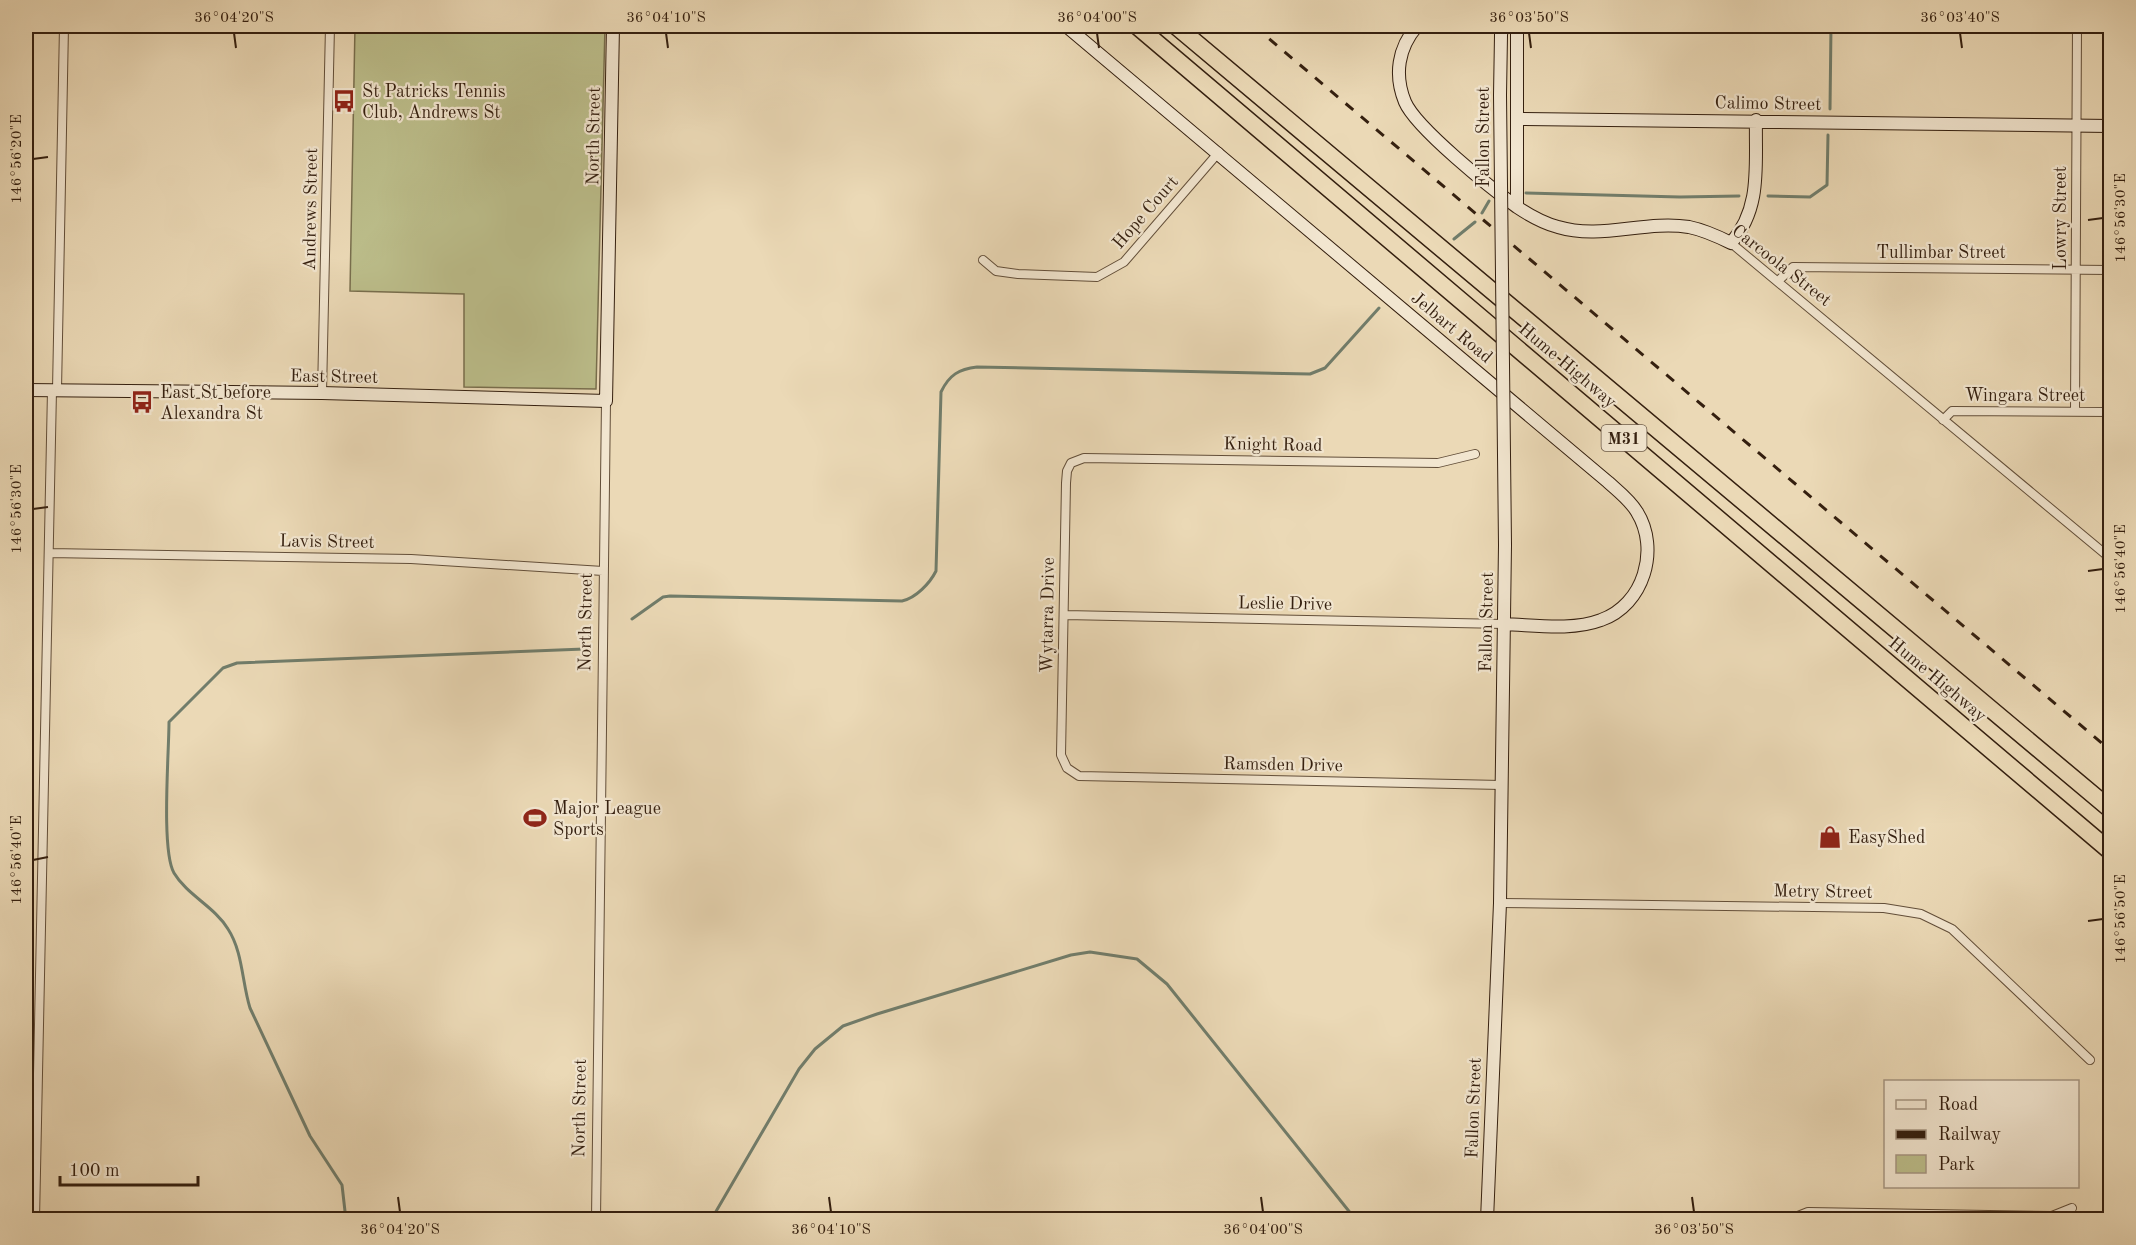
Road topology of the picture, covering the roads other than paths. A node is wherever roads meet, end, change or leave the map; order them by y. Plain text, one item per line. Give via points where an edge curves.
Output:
1 (64, 26) edge
2 (330, 26) edge
3 (613, 26) edge
4 (1066, 26) edge
5 (1137, 26) edge
6 (1176, 26) edge
7 (1416, 26) edge
8 (1517, 26) edge
9 (2078, 26) edge
10 (1502, 30) edge
11 (1518, 119) junction
12 (1756, 120) junction
13 (2076, 125) junction
14 (2110, 126) edge
15 (1219, 152) junction
16 (1517, 207) junction
17 (1731, 243) junction
18 (983, 260) dead end
19 (2076, 269) junction
20 (2110, 270) edge
21 (1778, 281) junction
22 (26, 390) edge
23 (54, 390) junction
24 (322, 393) junction
25 (606, 400) junction
26 (2075, 411) junction
27 (2110, 412) edge
28 (1943, 420) junction
29 (1475, 454) dead end
30 (1071, 463) joint
31 (50, 553) junction
32 (2110, 558) edge
33 (603, 571) junction
34 (1065, 615) junction
35 (1504, 624) junction
36 (1067, 768) joint
37 (1501, 785) junction
38 (2110, 809) edge
39 (2110, 851) edge
40 (1500, 903) junction
41 (2090, 1060) dead end
42 (2072, 1208) dead end
43 (35, 1220) edge
44 (596, 1220) edge
45 (1487, 1220) edge
46 (1788, 1220) edge

1 - 23 street
2 - 24 street, Andrews Street
3 - 25 street, North Street
4 - 15 street, Jelbart Road
5 - 39 highway, Hume Highway / M31
6 - 38 highway, Hume Highway / M31
7 - 16 street, Carcoola Street via 1405,42 1398,69 1406,104 1432,135
8 - 11 street
9 - 13 street, Lowry Street
10 - 35 street, Fallon Street, bridge
11 - 12 street, Calimo Street
11 - 16 street
12 - 13 street, Calimo Street
12 - 17 street via 1755,194 1742,231
13 - 14 street, Calimo Street
13 - 19 street, Lowry Street
15 - 18 street, Hope Court via 1124,262 1097,278 996,271
15 - 35 street, Jelbart Road via 1608,482 1638,513 1646,534 1647,564 1638,588 1617,612 1589,624
16 - 17 street, Carcoola Street via 1558,227 1583,232 1688,227
17 - 21 street, Carcoola Street
19 - 20 street, Tullimbar Street
19 - 21 street, Tullimbar Street via 1793,267
19 - 26 street, Lowry Street
21 - 28 street, Carcoola Street
22 - 23 street, East Street
23 - 24 street, East Street
23 - 31 street
24 - 25 street, East Street
25 - 33 street, North Street
26 - 27 street, Wingara Street
26 - 28 street, Wingara Street via 1952,411
28 - 32 street, Carcoola Street
29 - 30 street, Knight Road via 1438,463 1084,458
30 - 34 street, Wytarra Drive via 1066,483
31 - 33 street, Lavis Street via 411,559
31 - 43 street
33 - 44 street, North Street
34 - 35 street, Leslie Drive
34 - 36 street, Wytarra Drive via 1061,755
35 - 37 street, Fallon Street
36 - 37 street, Ramsden Drive via 1080,776
37 - 40 street, Fallon Street
40 - 41 street, Metry Street via 1884,908 1921,914 1952,929
40 - 45 street, Fallon Street
42 - 46 street via 2052,1216 1808,1212

